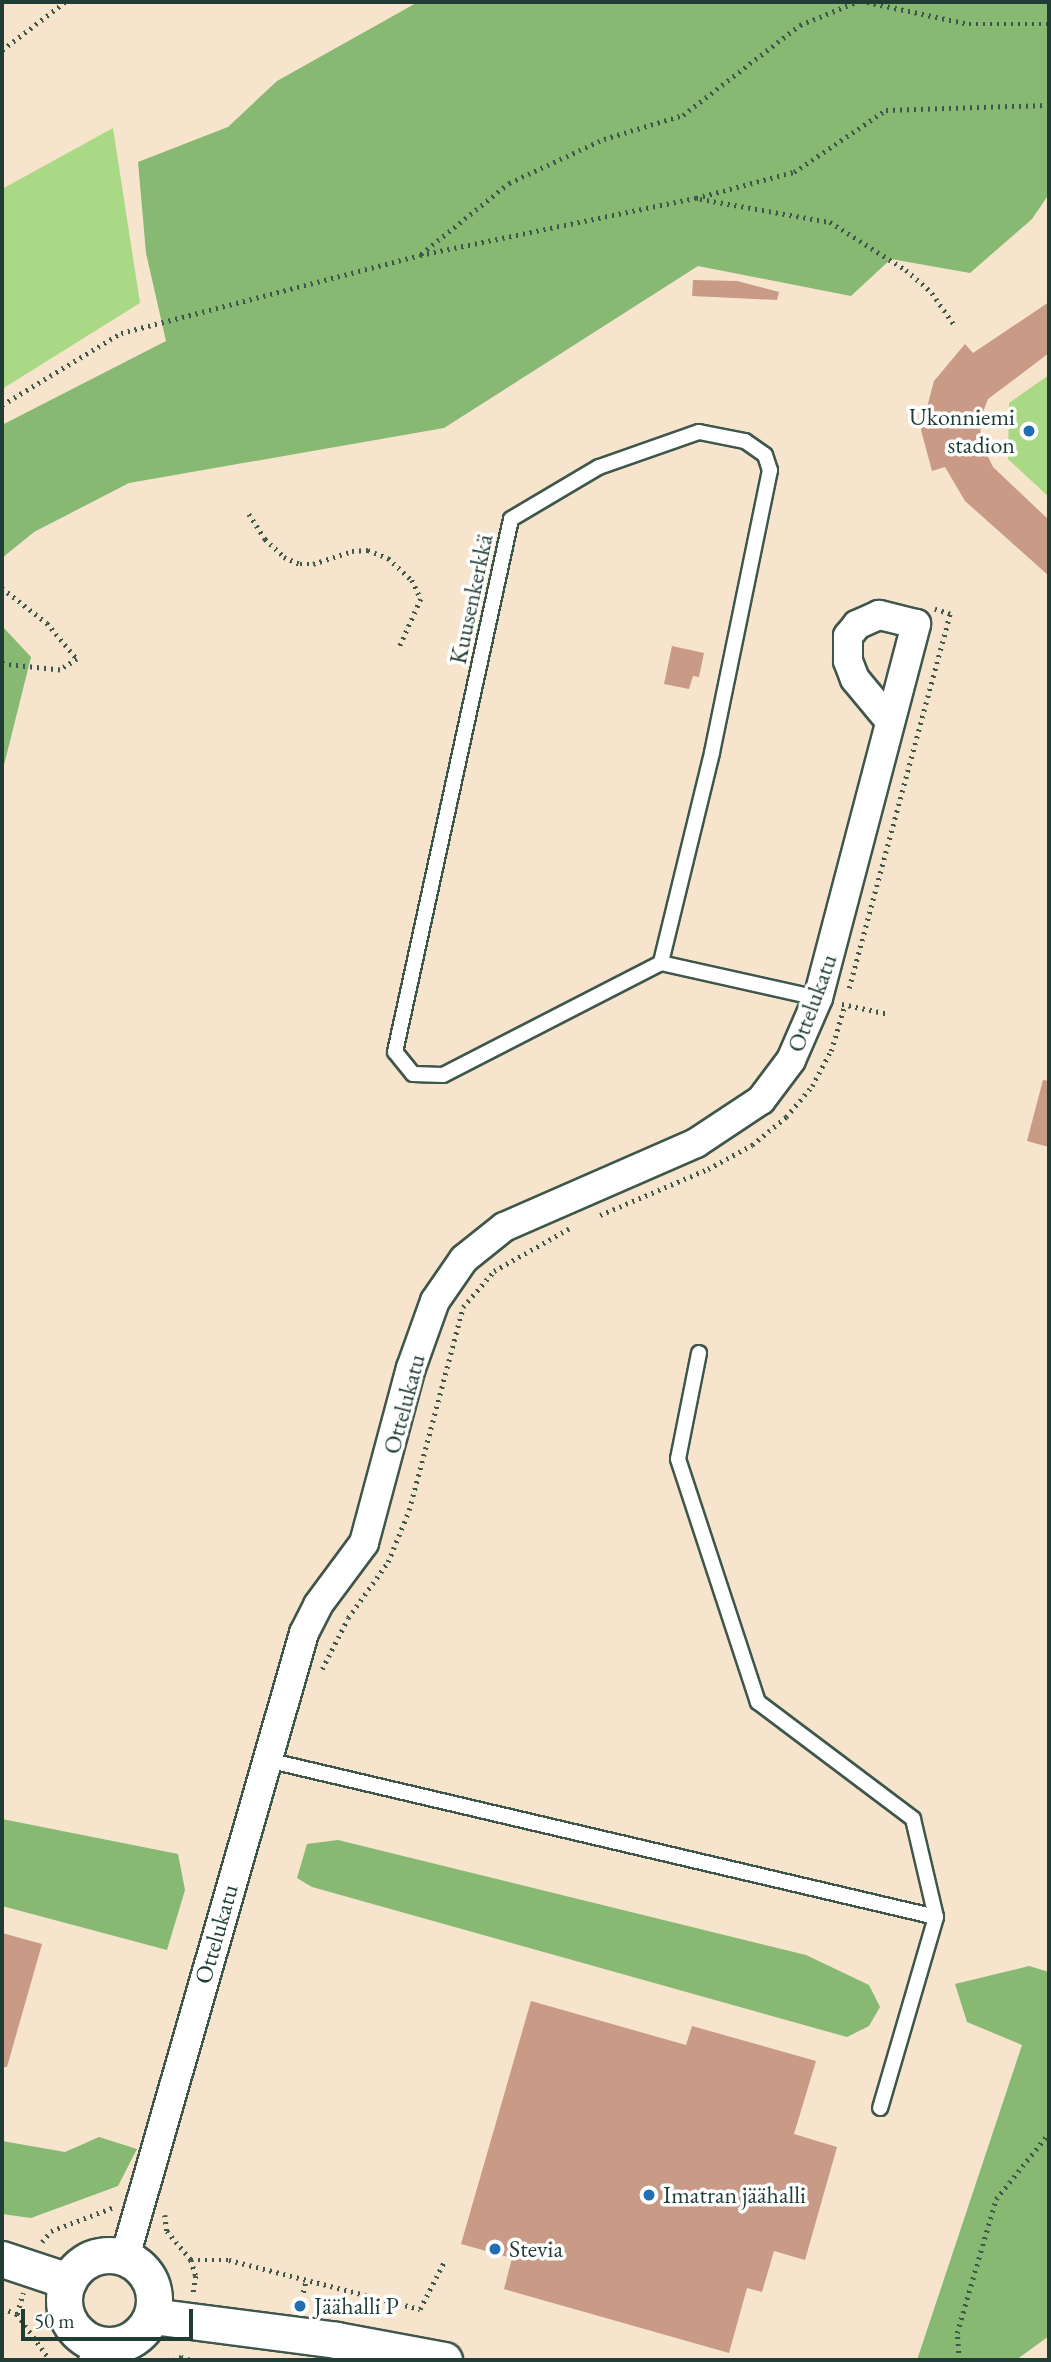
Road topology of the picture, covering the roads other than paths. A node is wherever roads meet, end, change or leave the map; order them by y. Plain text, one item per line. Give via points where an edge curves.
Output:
1 (889, 720) dead end
2 (661, 963) junction
3 (831, 1001) junction
4 (699, 1353) dead end
5 (267, 1760) junction
6 (936, 1917) junction
7 (880, 2108) dead end
8 (125, 2257) junction
9 (16, 2264) edge
10 (68, 2281) junction
11 (152, 2316) junction
12 (90, 2352) edge
13 (444, 2360) edge

1 - 3 street, Ottelukatu
2 - 2 lane, Kuusenkerkkä via 443,1075 413,1074 395,1052 511,519 599,467 699,432 745,441 765,456 769,470 712,753
2 - 3 lane
3 - 5 street, Ottelukatu via 761,1100 729,1124 696,1143 503,1227 464,1259 435,1301 411,1368 364,1543 318,1605 304,1633
4 - 6 lane via 678,1459 758,1702 913,1819
5 - 6 lane
5 - 8 street, Ottelukatu via 165,2107 154,2207
6 - 7 lane
8 - 10 street via 92,2258
8 - 11 street via 151,2281 155,2298
9 - 10 street
10 - 12 street via 66,2318
11 - 12 street via 129,2342
11 - 13 street via 336,2340

